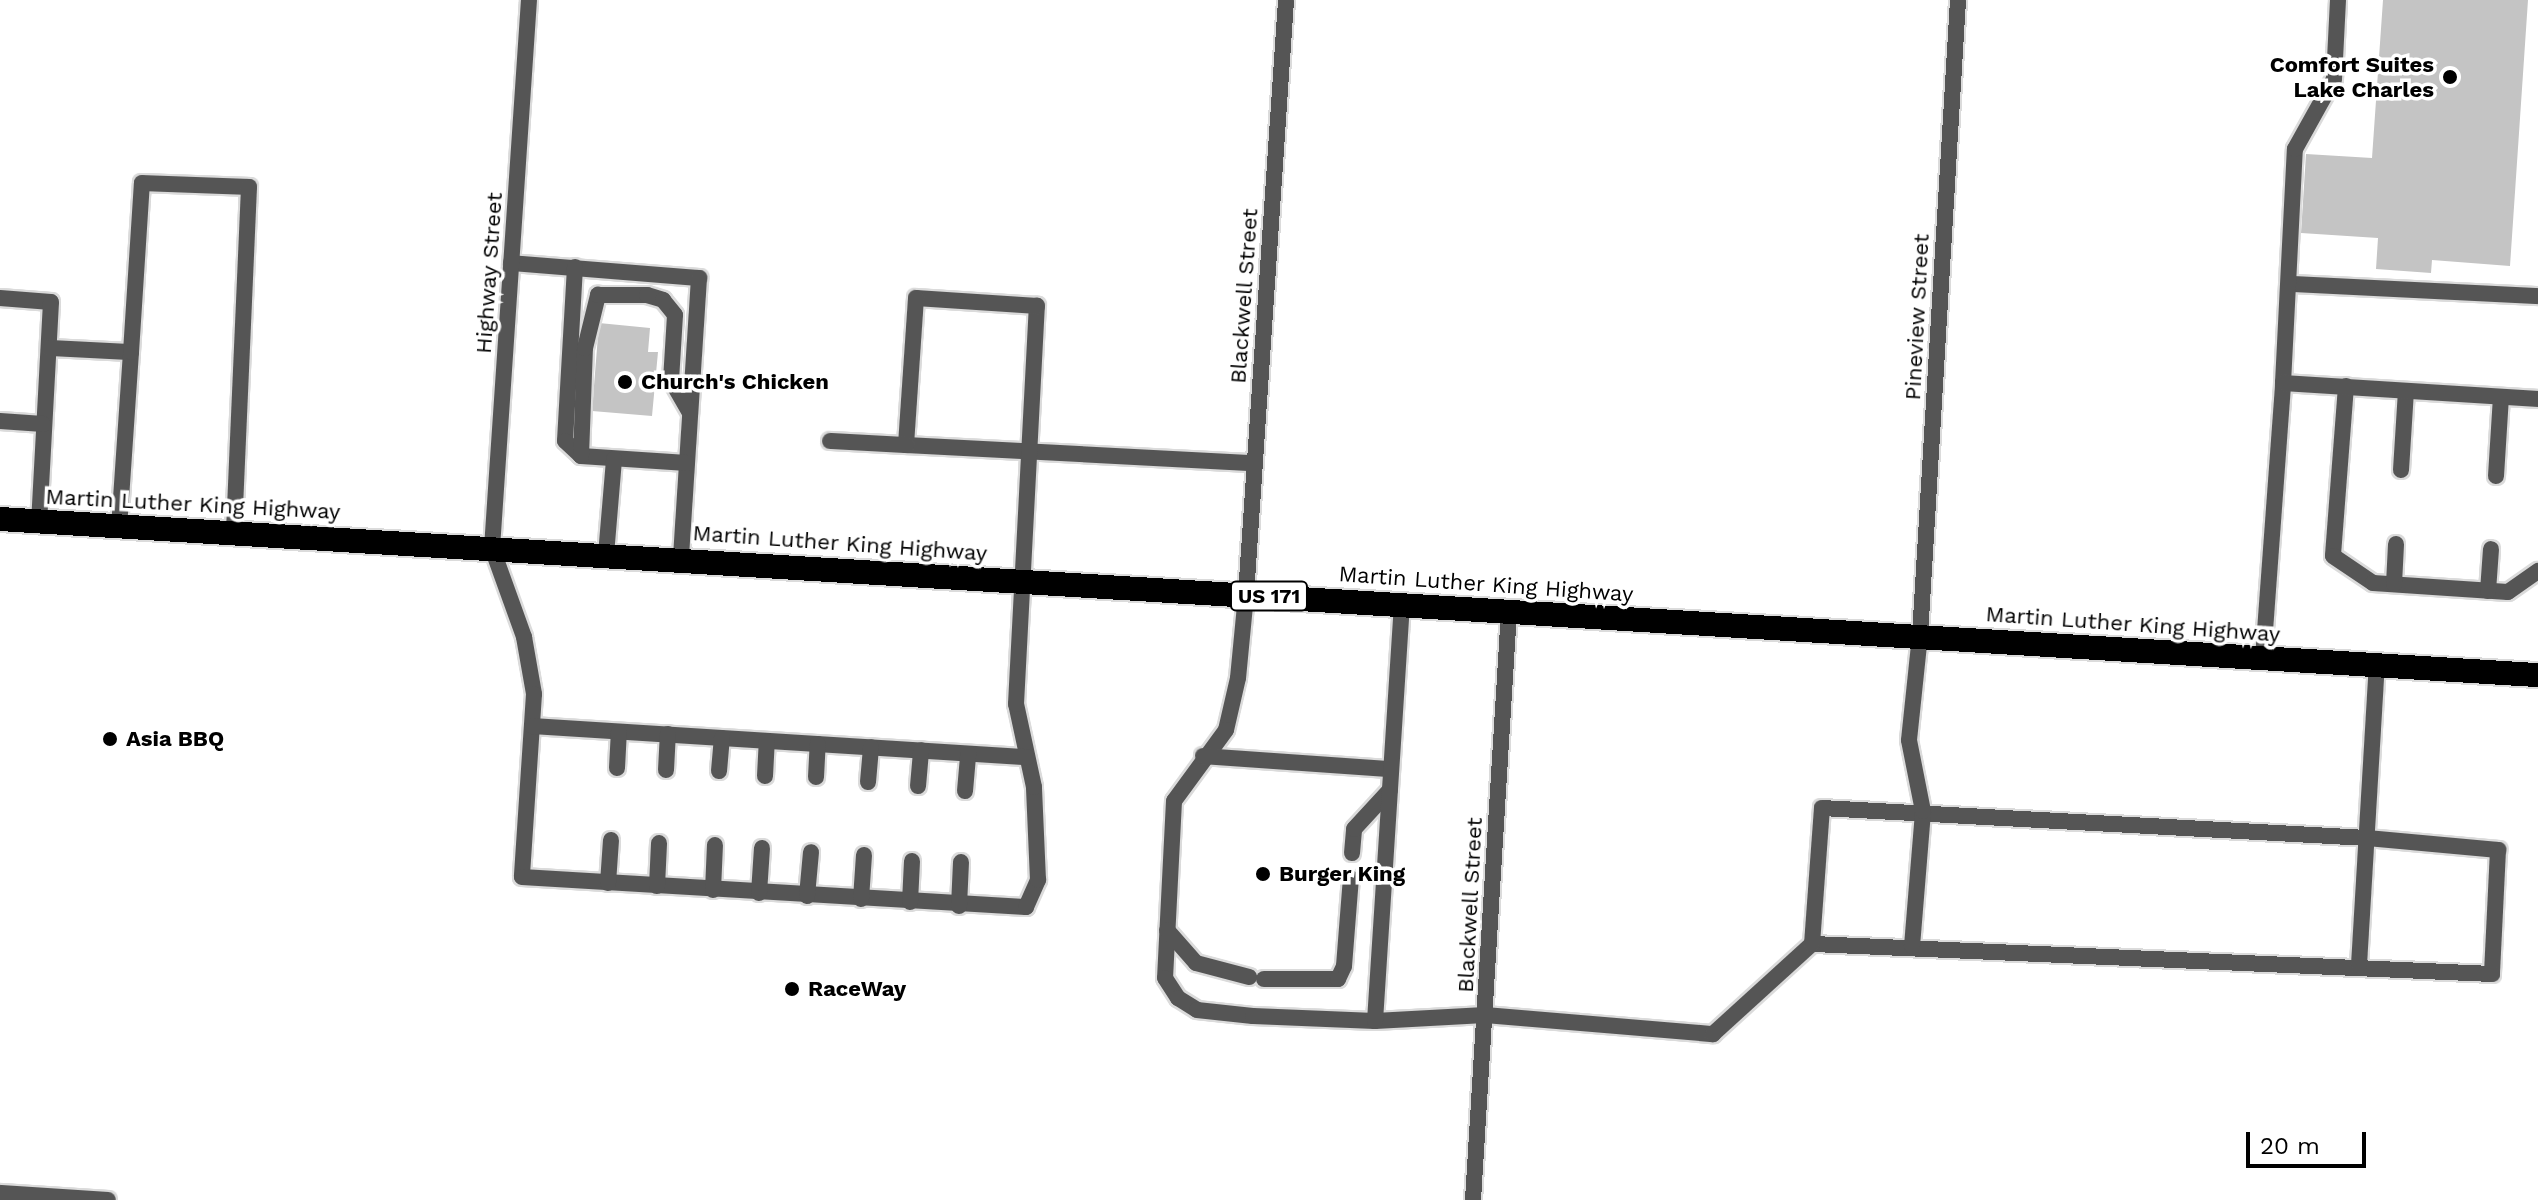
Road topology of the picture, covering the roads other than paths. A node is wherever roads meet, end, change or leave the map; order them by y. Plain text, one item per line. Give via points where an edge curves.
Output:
1 (529, 0) edge
2 (1286, 0) edge
3 (1958, 0) edge
4 (2338, 0) edge
5 (511, 263) junction
6 (575, 267) junction
7 (2291, 284) junction
8 (2538, 296) edge
9 (0, 298) edge
10 (49, 348) junction
11 (131, 352) junction
12 (2283, 383) junction
13 (2346, 386) junction
14 (2406, 391) junction
15 (2501, 397) junction
16 (2538, 399) edge
17 (691, 415) junction
18 (0, 421) edge
19 (43, 424) junction
20 (830, 441) dead end
21 (906, 445) junction
22 (1030, 451) junction
23 (581, 456) junction
24 (614, 459) junction
25 (687, 463) junction
26 (1254, 463) junction
27 (2401, 470) dead end
28 (2496, 476) dead end
29 (0, 519) edge
30 (39, 521) junction
31 (119, 526) junction
32 (234, 533) junction
33 (2396, 544) dead end
34 (492, 548) junction
35 (2491, 549) dead end
36 (606, 555) junction
37 (681, 560) junction
38 (2538, 571) edge
39 (1023, 581) junction
40 (2394, 584) junction
41 (2488, 591) junction
42 (1246, 595) junction
43 (1402, 605) junction
44 (1509, 612) junction
45 (1920, 636) junction
46 (2263, 658) junction
47 (2377, 665) junction
48 (2538, 675) edge
49 (532, 726) junction
50 (619, 732) junction
51 (668, 734) junction
52 (722, 738) junction
53 (767, 741) junction
54 (818, 744) junction
55 (871, 747) junction
56 (921, 750) junction
57 (968, 754) junction
58 (1203, 756) junction
59 (1027, 757) junction
60 (617, 768) dead end
61 (1391, 769) junction
62 (666, 770) dead end
63 (719, 771) dead end
64 (765, 776) dead end
65 (816, 777) dead end
66 (868, 782) dead end
67 (918, 786) dead end
68 (1390, 790) junction
69 (965, 791) dead end
70 (1923, 811) junction
71 (2367, 838) junction
72 (611, 840) dead end
73 (659, 843) dead end
74 (715, 845) dead end
75 (762, 848) dead end
76 (811, 852) dead end
77 (1352, 853) dead end
78 (864, 855) dead end
79 (912, 861) dead end
80 (961, 862) dead end
81 (1351, 878) dead end
82 (608, 883) junction
83 (657, 886) junction
84 (713, 890) junction
85 (759, 893) junction
86 (807, 896) junction
87 (861, 899) junction
88 (910, 902) junction
89 (959, 906) junction
90 (1167, 930) junction
91 (1812, 944) junction
92 (1912, 946) junction
93 (2359, 965) junction
94 (1485, 1015) junction
95 (1375, 1021) junction
96 (0, 1193) edge
97 (108, 1200) edge
98 (1473, 1200) edge

1 - 5 street, Highway Street
2 - 26 street, Blackwell Street
3 - 45 street, Pineview Street
4 - 7 street via 2334,79 2295,149
5 - 6 street
5 - 34 street, Highway Street
6 - 17 street via 699,278
6 - 23 street via 563,423 565,441
7 - 8 street
7 - 12 street
9 - 10 street via 51,302
10 - 11 street
10 - 19 street
11 - 31 street
11 - 32 street via 142,183 249,187
12 - 13 street
12 - 46 street
13 - 14 street
13 - 40 street via 2333,556 2373,583
14 - 15 street
14 - 27 street
15 - 16 street
15 - 28 street
17 - 23 street via 671,380 675,315 663,300 647,295 598,295 585,348
17 - 25 street
18 - 19 street
19 - 30 street
20 - 21 street
21 - 22 street
21 - 22 street via 916,298 1037,306
22 - 26 street
22 - 39 street
23 - 24 street
24 - 25 street
24 - 36 street
25 - 37 street
26 - 42 street, Blackwell Street
29 - 30 highway, Martin Luther King Highway / US 171
30 - 31 highway, Martin Luther King Highway / US 171
31 - 32 highway, Martin Luther King Highway / US 171
32 - 34 highway, Martin Luther King Highway / US 171
33 - 40 street
34 - 36 highway, Martin Luther King Highway / US 171
34 - 49 street via 524,637 534,694
35 - 41 street
36 - 37 highway, Martin Luther King Highway / US 171
37 - 39 highway, Martin Luther King Highway / US 171
38 - 41 street via 2508,592
39 - 42 highway, Martin Luther King Highway / US 171
39 - 59 street via 1016,704
40 - 41 street
42 - 43 highway, Martin Luther King Highway / US 171
42 - 58 street, Blackwell Street via 1238,678 1226,730
43 - 44 highway, Martin Luther King Highway / US 171
43 - 61 street
44 - 45 highway, Martin Luther King Highway / US 171
44 - 94 street, Blackwell Street
45 - 46 highway, Martin Luther King Highway / US 171
45 - 70 street, Pineview Street via 1909,740
46 - 47 highway, Martin Luther King Highway / US 171
47 - 48 highway, Martin Luther King Highway / US 171
47 - 71 street
49 - 50 street
49 - 82 street via 522,877
50 - 51 street
50 - 60 street
51 - 52 street
51 - 62 street
52 - 53 street
52 - 63 street
53 - 54 street
53 - 64 street
54 - 55 street
54 - 65 street
55 - 56 street
55 - 66 street
56 - 57 street
56 - 67 street
57 - 59 street
57 - 69 street
58 - 61 street
58 - 90 street, Blackwell Street via 1174,801
59 - 89 street via 1034,787 1038,880 1026,907
61 - 68 street
68 - 77 street via 1354,829
68 - 95 street
70 - 71 street
70 - 91 street via 1822,808
70 - 92 street, Pineview Street
71 - 93 street
71 - 93 street via 2498,850 2492,974
72 - 82 street
73 - 83 street
74 - 84 street
75 - 85 street
76 - 86 street
78 - 87 street
79 - 88 street
80 - 89 street
81 - 90 street via 1344,966 1338,979 1257,978 1196,963
82 - 83 street
83 - 84 street
84 - 85 street
85 - 86 street
86 - 87 street
87 - 88 street
88 - 89 street
90 - 95 street, Blackwell Street via 1165,978 1178,998 1197,1010
91 - 92 street
91 - 94 street, Blackwell Street via 1713,1034
92 - 93 street
94 - 95 street, Blackwell Street
94 - 98 street, Blackwell Street
96 - 97 street

